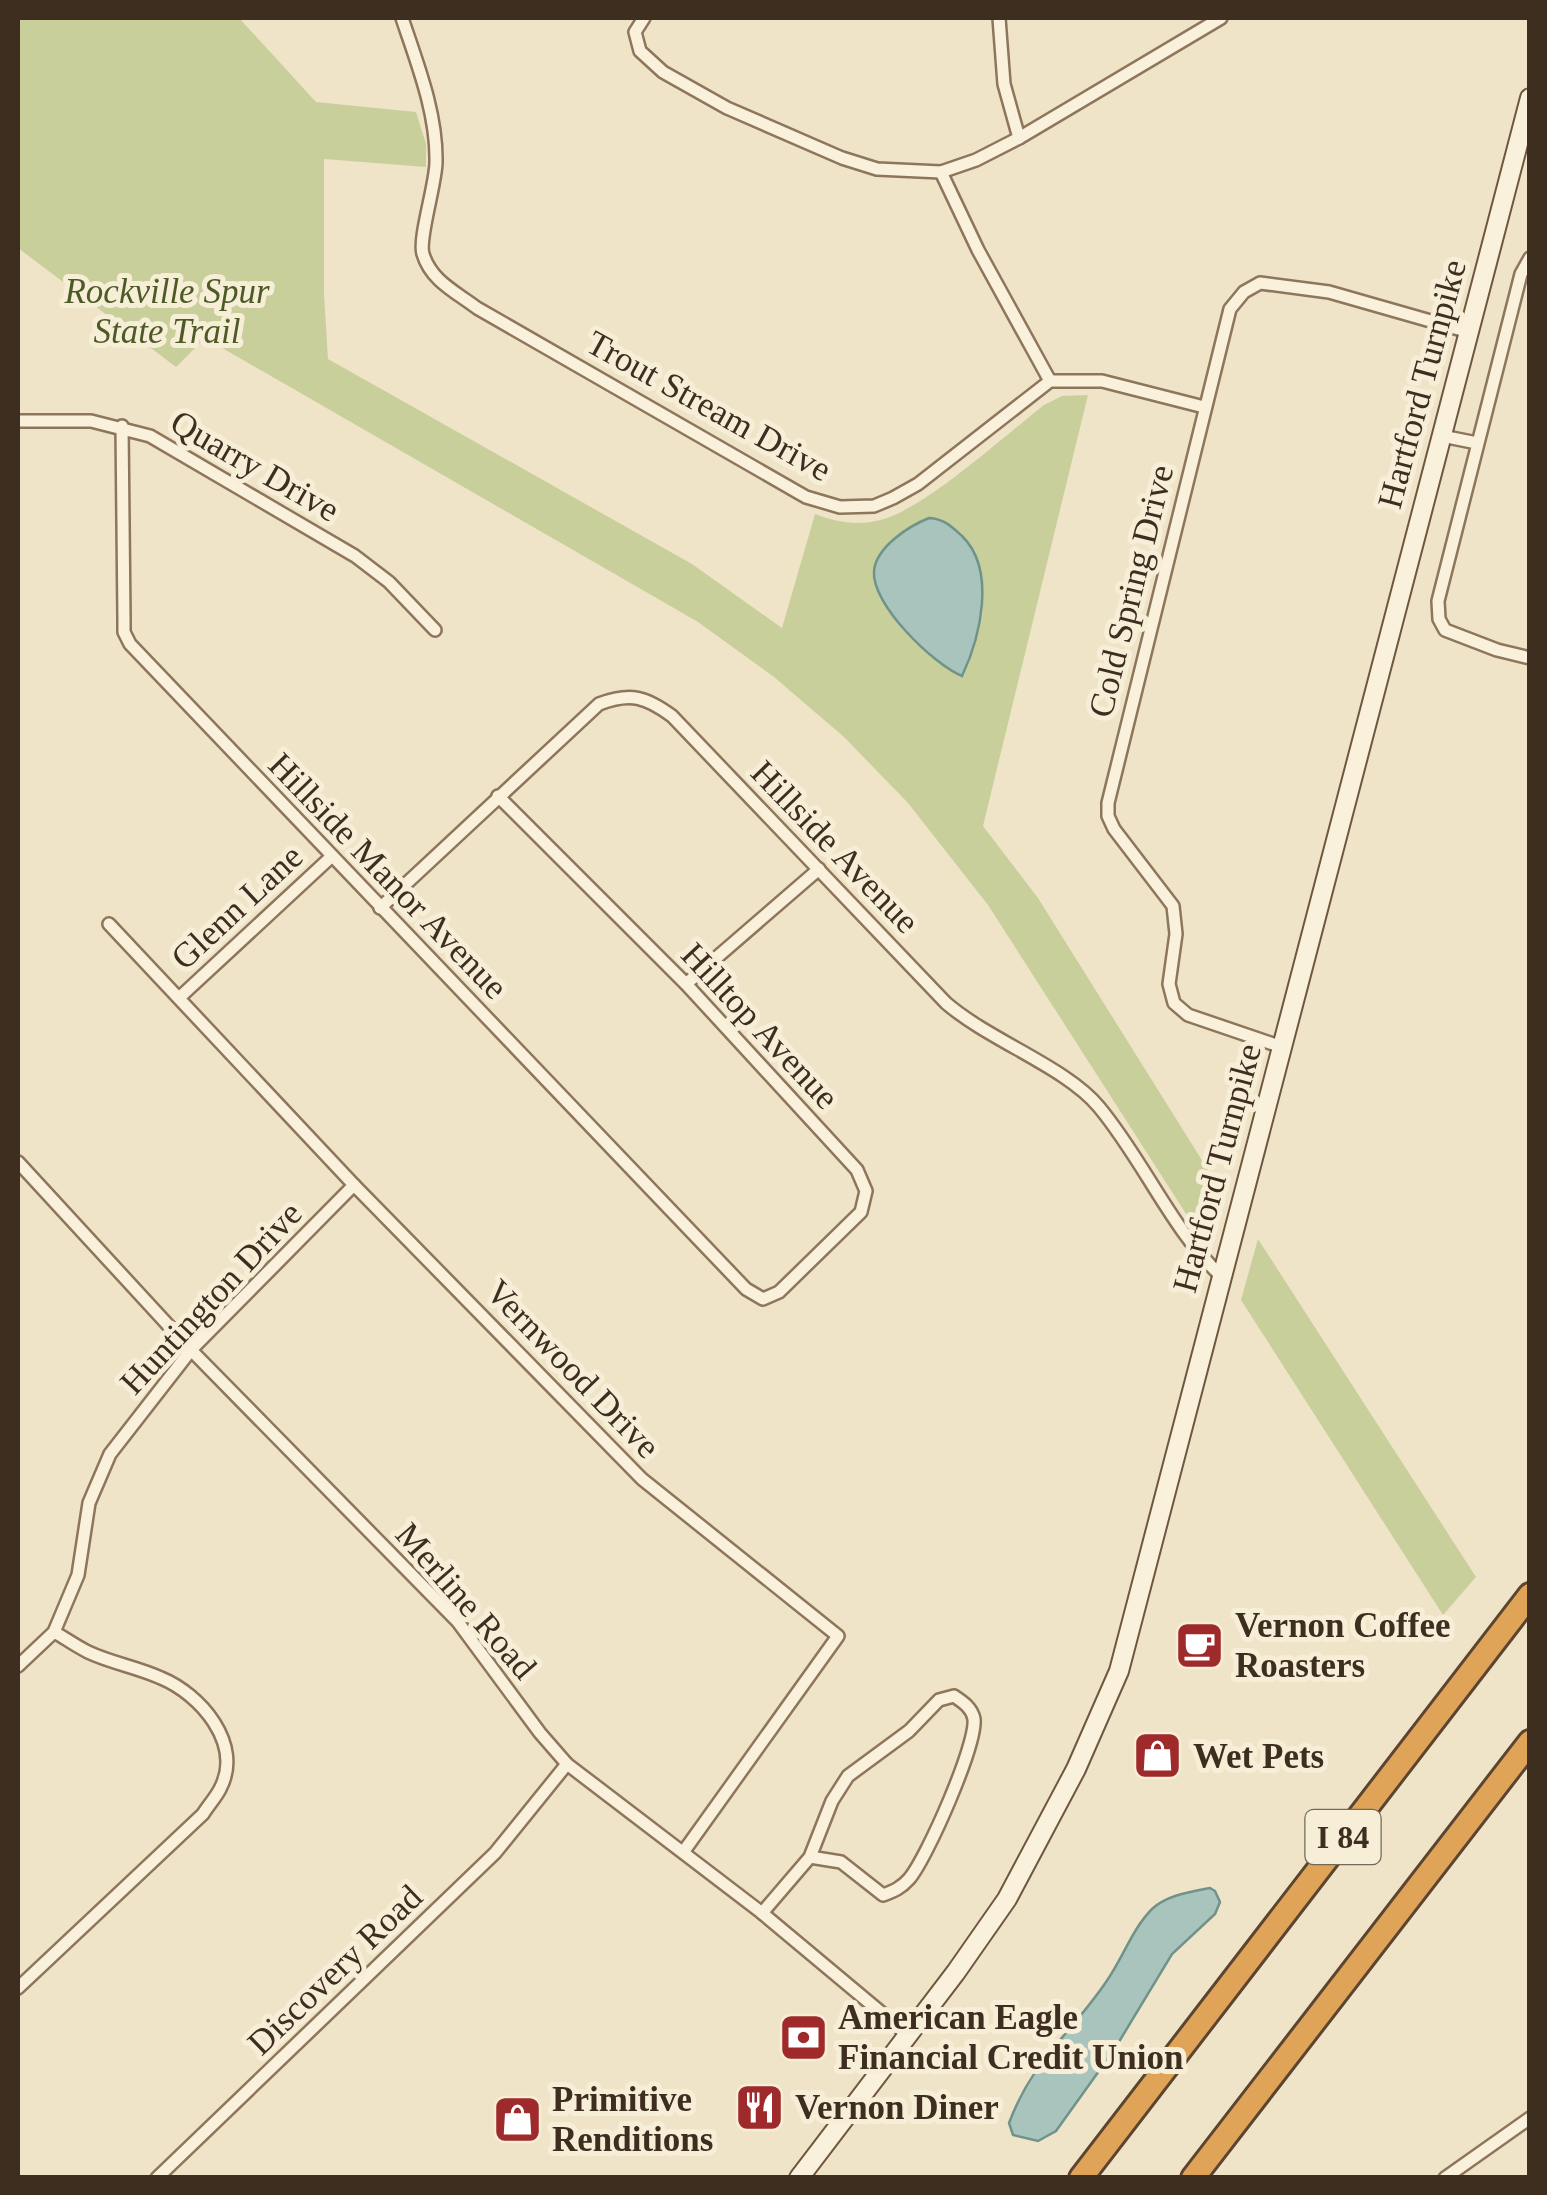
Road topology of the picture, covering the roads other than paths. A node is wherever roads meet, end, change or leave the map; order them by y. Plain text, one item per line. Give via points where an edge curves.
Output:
1 (402, 18) edge
2 (644, 18) edge
3 (999, 18) edge
4 (1221, 18) edge
5 (1530, 98) edge
6 (1019, 138) junction
7 (941, 172) junction
8 (1530, 258) edge
9 (1469, 332) junction
10 (1050, 381) junction
11 (1204, 407) junction
12 (18, 420) edge
13 (122, 426) junction
14 (1442, 436) junction
15 (1477, 443) junction
16 (435, 630) dead end
17 (1530, 658) edge
18 (498, 796) junction
19 (331, 858) junction
20 (819, 869) junction
21 (380, 908) junction
22 (109, 924) dead end
23 (686, 984) junction
24 (180, 998) junction
25 (1282, 1047) junction
26 (18, 1162) edge
27 (354, 1184) junction
28 (1222, 1277) junction
29 (764, 1299) joint
30 (191, 1350) junction
31 (1530, 1595) edge
32 (54, 1632) junction
33 (18, 1666) edge
34 (1530, 1742) edge
35 (567, 1764) junction
36 (684, 1852) junction
37 (810, 1857) junction
38 (762, 1913) junction
39 (18, 1988) edge
40 (908, 2035) junction
41 (1530, 2118) edge
42 (157, 2178) edge
43 (799, 2178) edge
44 (1081, 2178) edge
45 (1193, 2178) edge
46 (1445, 2178) edge

1 - 10 street, Trout Stream Drive via 432,127 436,162 421,250 432,275 770,478 806,498 874,506 918,484
2 - 7 street via 635,32 640,51 727,108 842,158 877,168
3 - 6 street via 1004,84
4 - 6 street
5 - 9 main road, Hartford Turnpike
6 - 7 street
7 - 10 street
8 - 15 street
9 - 11 street, Cold Spring Drive via 1329,292 1260,283 1230,309
9 - 14 main road, Hartford Turnpike
10 - 11 street via 1102,381
11 - 25 street, Cold Spring Drive via 1108,816 1173,906 1174,1003 1188,1015
12 - 13 street, Quarry Drive
13 - 16 street, Quarry Drive via 354,556
13 - 19 street, Hillside Manor Avenue via 124,632
14 - 15 street
14 - 25 main road, Hartford Turnpike
15 - 17 street via 1439,619 1461,638
18 - 20 street, Hillside Avenue via 600,704 617,697 648,699
18 - 21 street, Hillside Avenue
18 - 23 street, Hilltop Avenue
19 - 21 street, Hillside Manor Avenue
19 - 24 street, Glenn Lane
20 - 23 street
20 - 28 street, Hillside Avenue via 946,1004 1099,1106
21 - 29 street, Hillside Manor Avenue via 746,1289
22 - 24 street, Vernwood Drive
23 - 29 street, Hilltop Avenue via 857,1170 866,1192 861,1212
24 - 27 street, Vernwood Drive
25 - 28 main road, Hartford Turnpike
26 - 30 street, Merline Road
27 - 30 street, Huntington Drive
27 - 36 street, Vernwood Drive via 642,1479 838,1636
28 - 40 main road, Hartford Turnpike via 1109,1698 1007,1900
30 - 32 street, Huntington Drive via 110,1454 89,1503 78,1574
30 - 35 street, Merline Road via 458,1622
31 - 44 highway, I 84
32 - 33 street, Huntington Drive
32 - 39 street via 187,1691 212,1719 227,1764 222,1786 202,1814
34 - 45 highway, I 84
35 - 36 street, Merline Road
35 - 42 street, Discovery Road via 495,1853
36 - 38 street, Merline Road
37 - 37 street via 848,1776 938,1700 954,1696 965,1703 974,1715 973,1735 912,1876 883,1894 841,1862
37 - 38 street
38 - 40 street, Merline Road
40 - 43 main road, Hartford Turnpike
41 - 46 street

